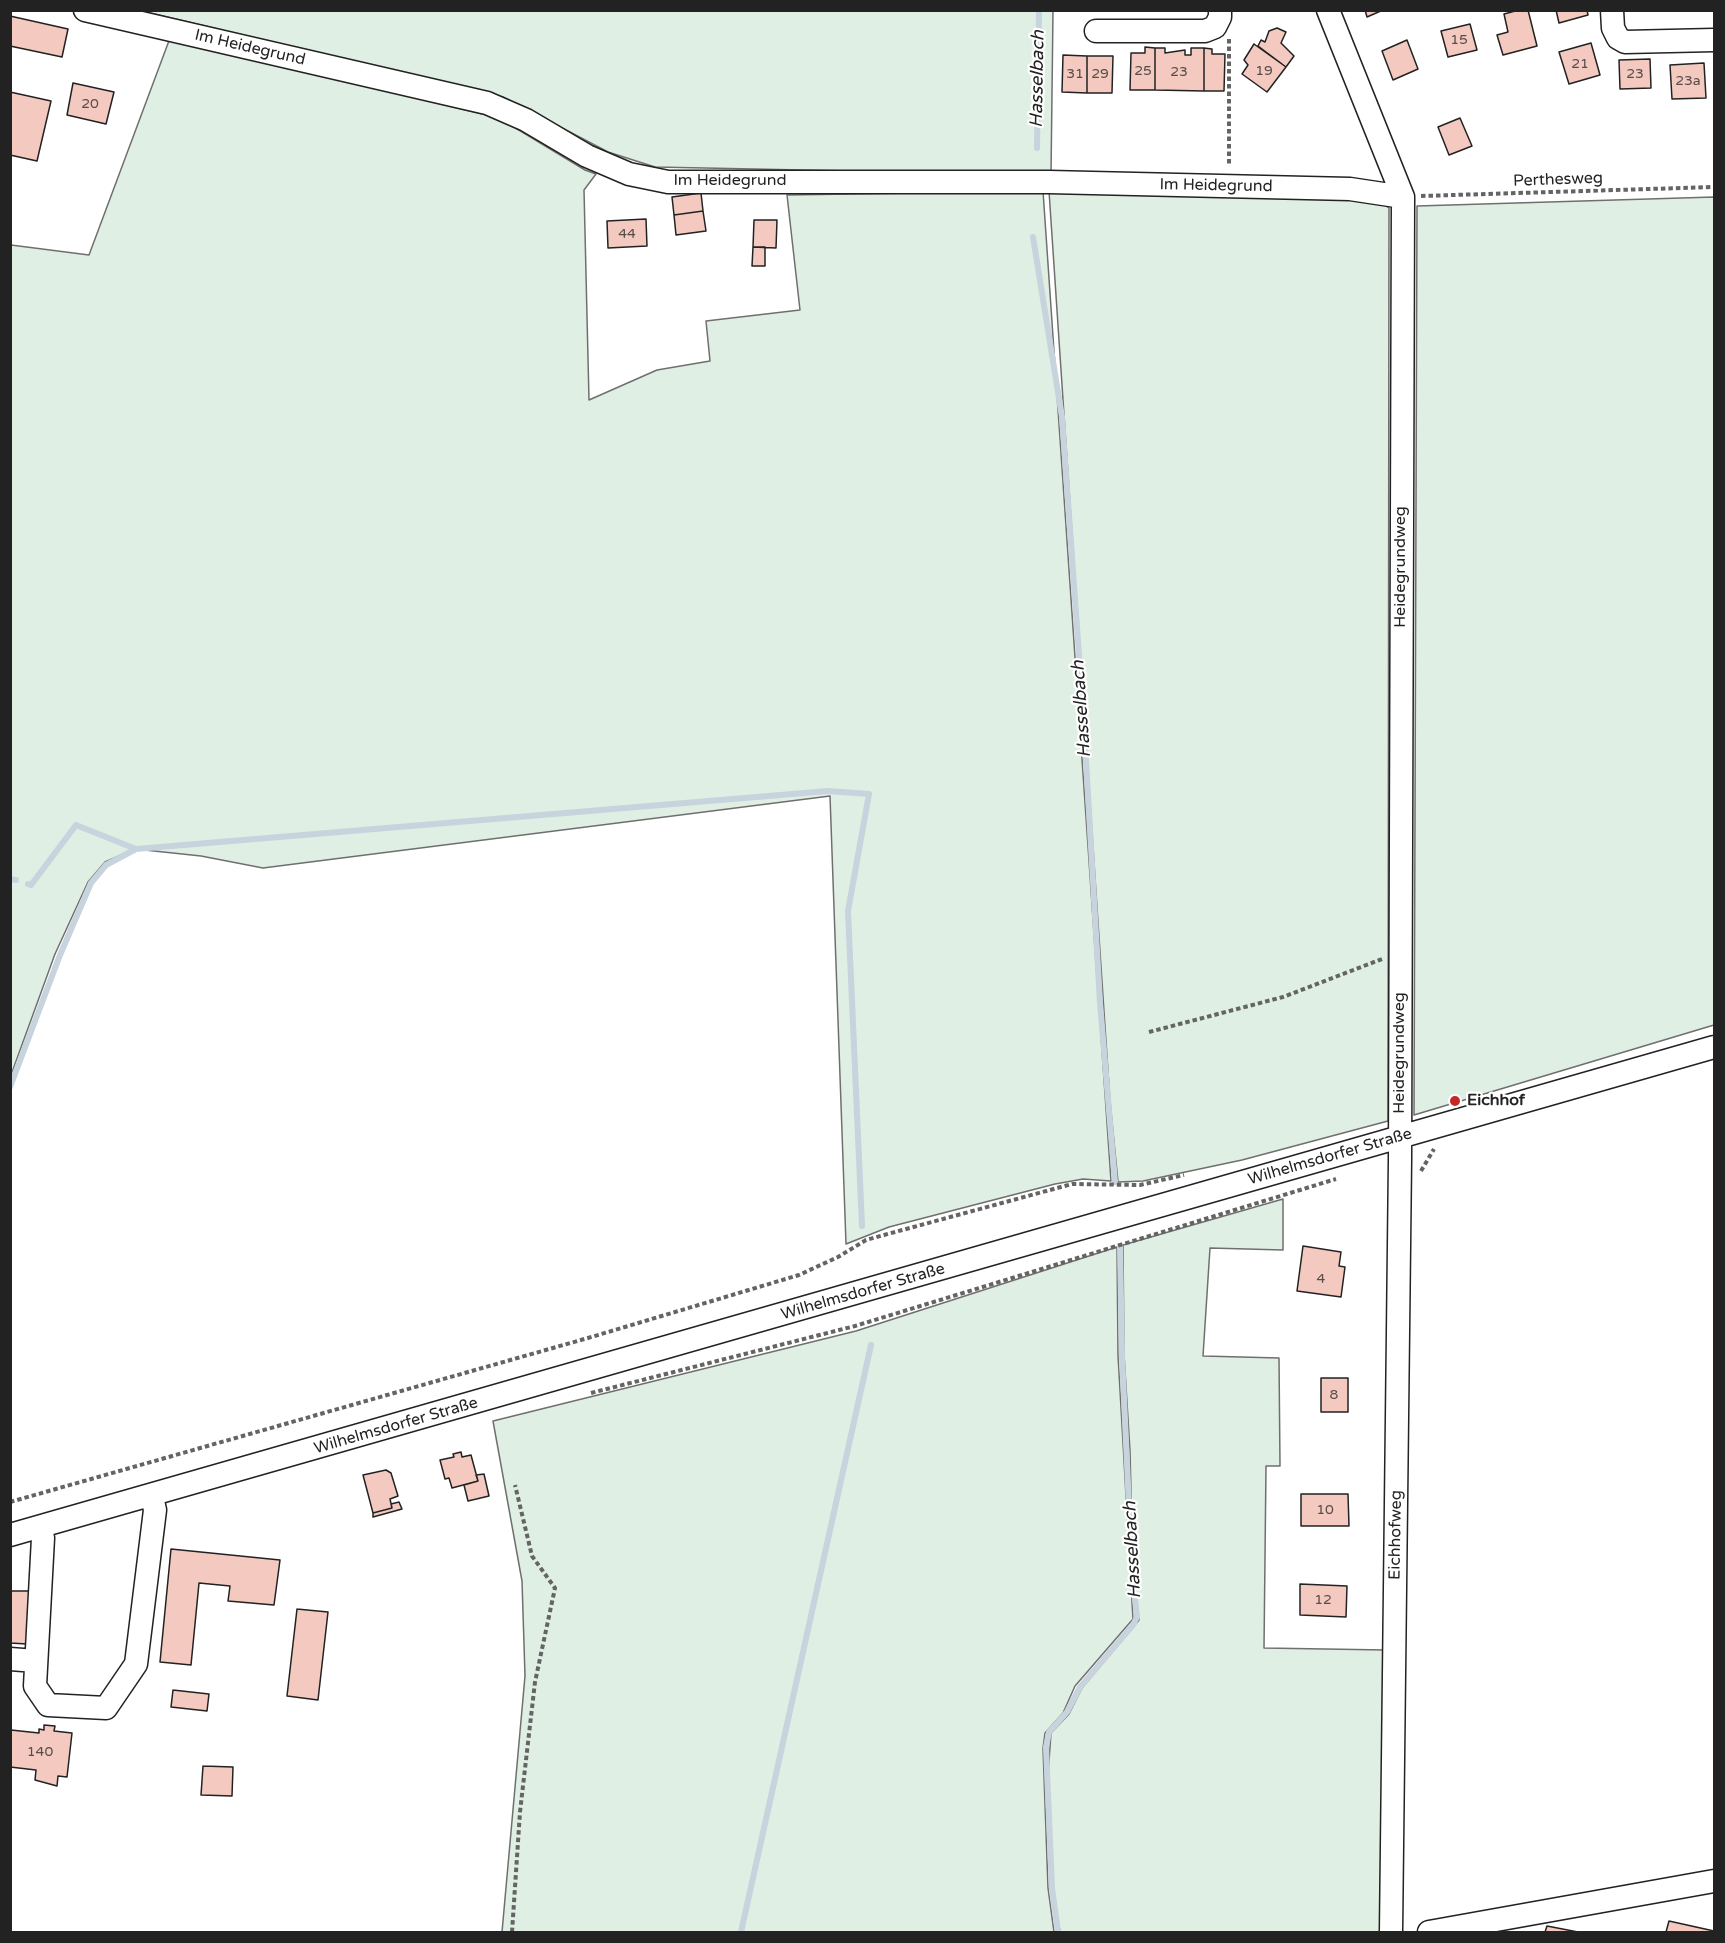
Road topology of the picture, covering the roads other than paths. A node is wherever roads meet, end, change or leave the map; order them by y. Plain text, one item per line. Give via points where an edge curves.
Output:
1 (85, 10) edge
2 (1328, 10) edge
3 (1612, 10) edge
4 (1217, 19) edge
5 (1169, 21) edge
6 (1096, 31) dead end
7 (1714, 40) edge
8 (1403, 197) junction
9 (1714, 1047) edge
10 (1400, 1137) junction
11 (152, 1496) junction
12 (40, 1527) junction
13 (10, 1535) edge
14 (10, 1659) edge
15 (36, 1660) junction
16 (1714, 1881) edge
17 (1391, 1932) edge
18 (1429, 1932) edge

1 - 8 street, Im Heidegrund via 487,103 526,120 587,156 629,174 668,182 1037,182 1350,189
2 - 8 street, Heidegrundweg
3 - 7 street via 1613,28 1625,42
4 - 5 street via 1205,31
5 - 6 street
8 - 10 street, Heidegrundweg
9 - 10 street, Wilhelmsdorfer Straße
10 - 11 street, Wilhelmsdorfer Straße
10 - 17 street, Eichhofweg
11 - 12 street, Wilhelmsdorfer Straße
11 - 15 street via 155,1510 136,1664 106,1708 48,1705 35,1686
12 - 13 street, Wilhelmsdorfer Straße
12 - 15 street via 43,1538
14 - 15 street
16 - 18 street

